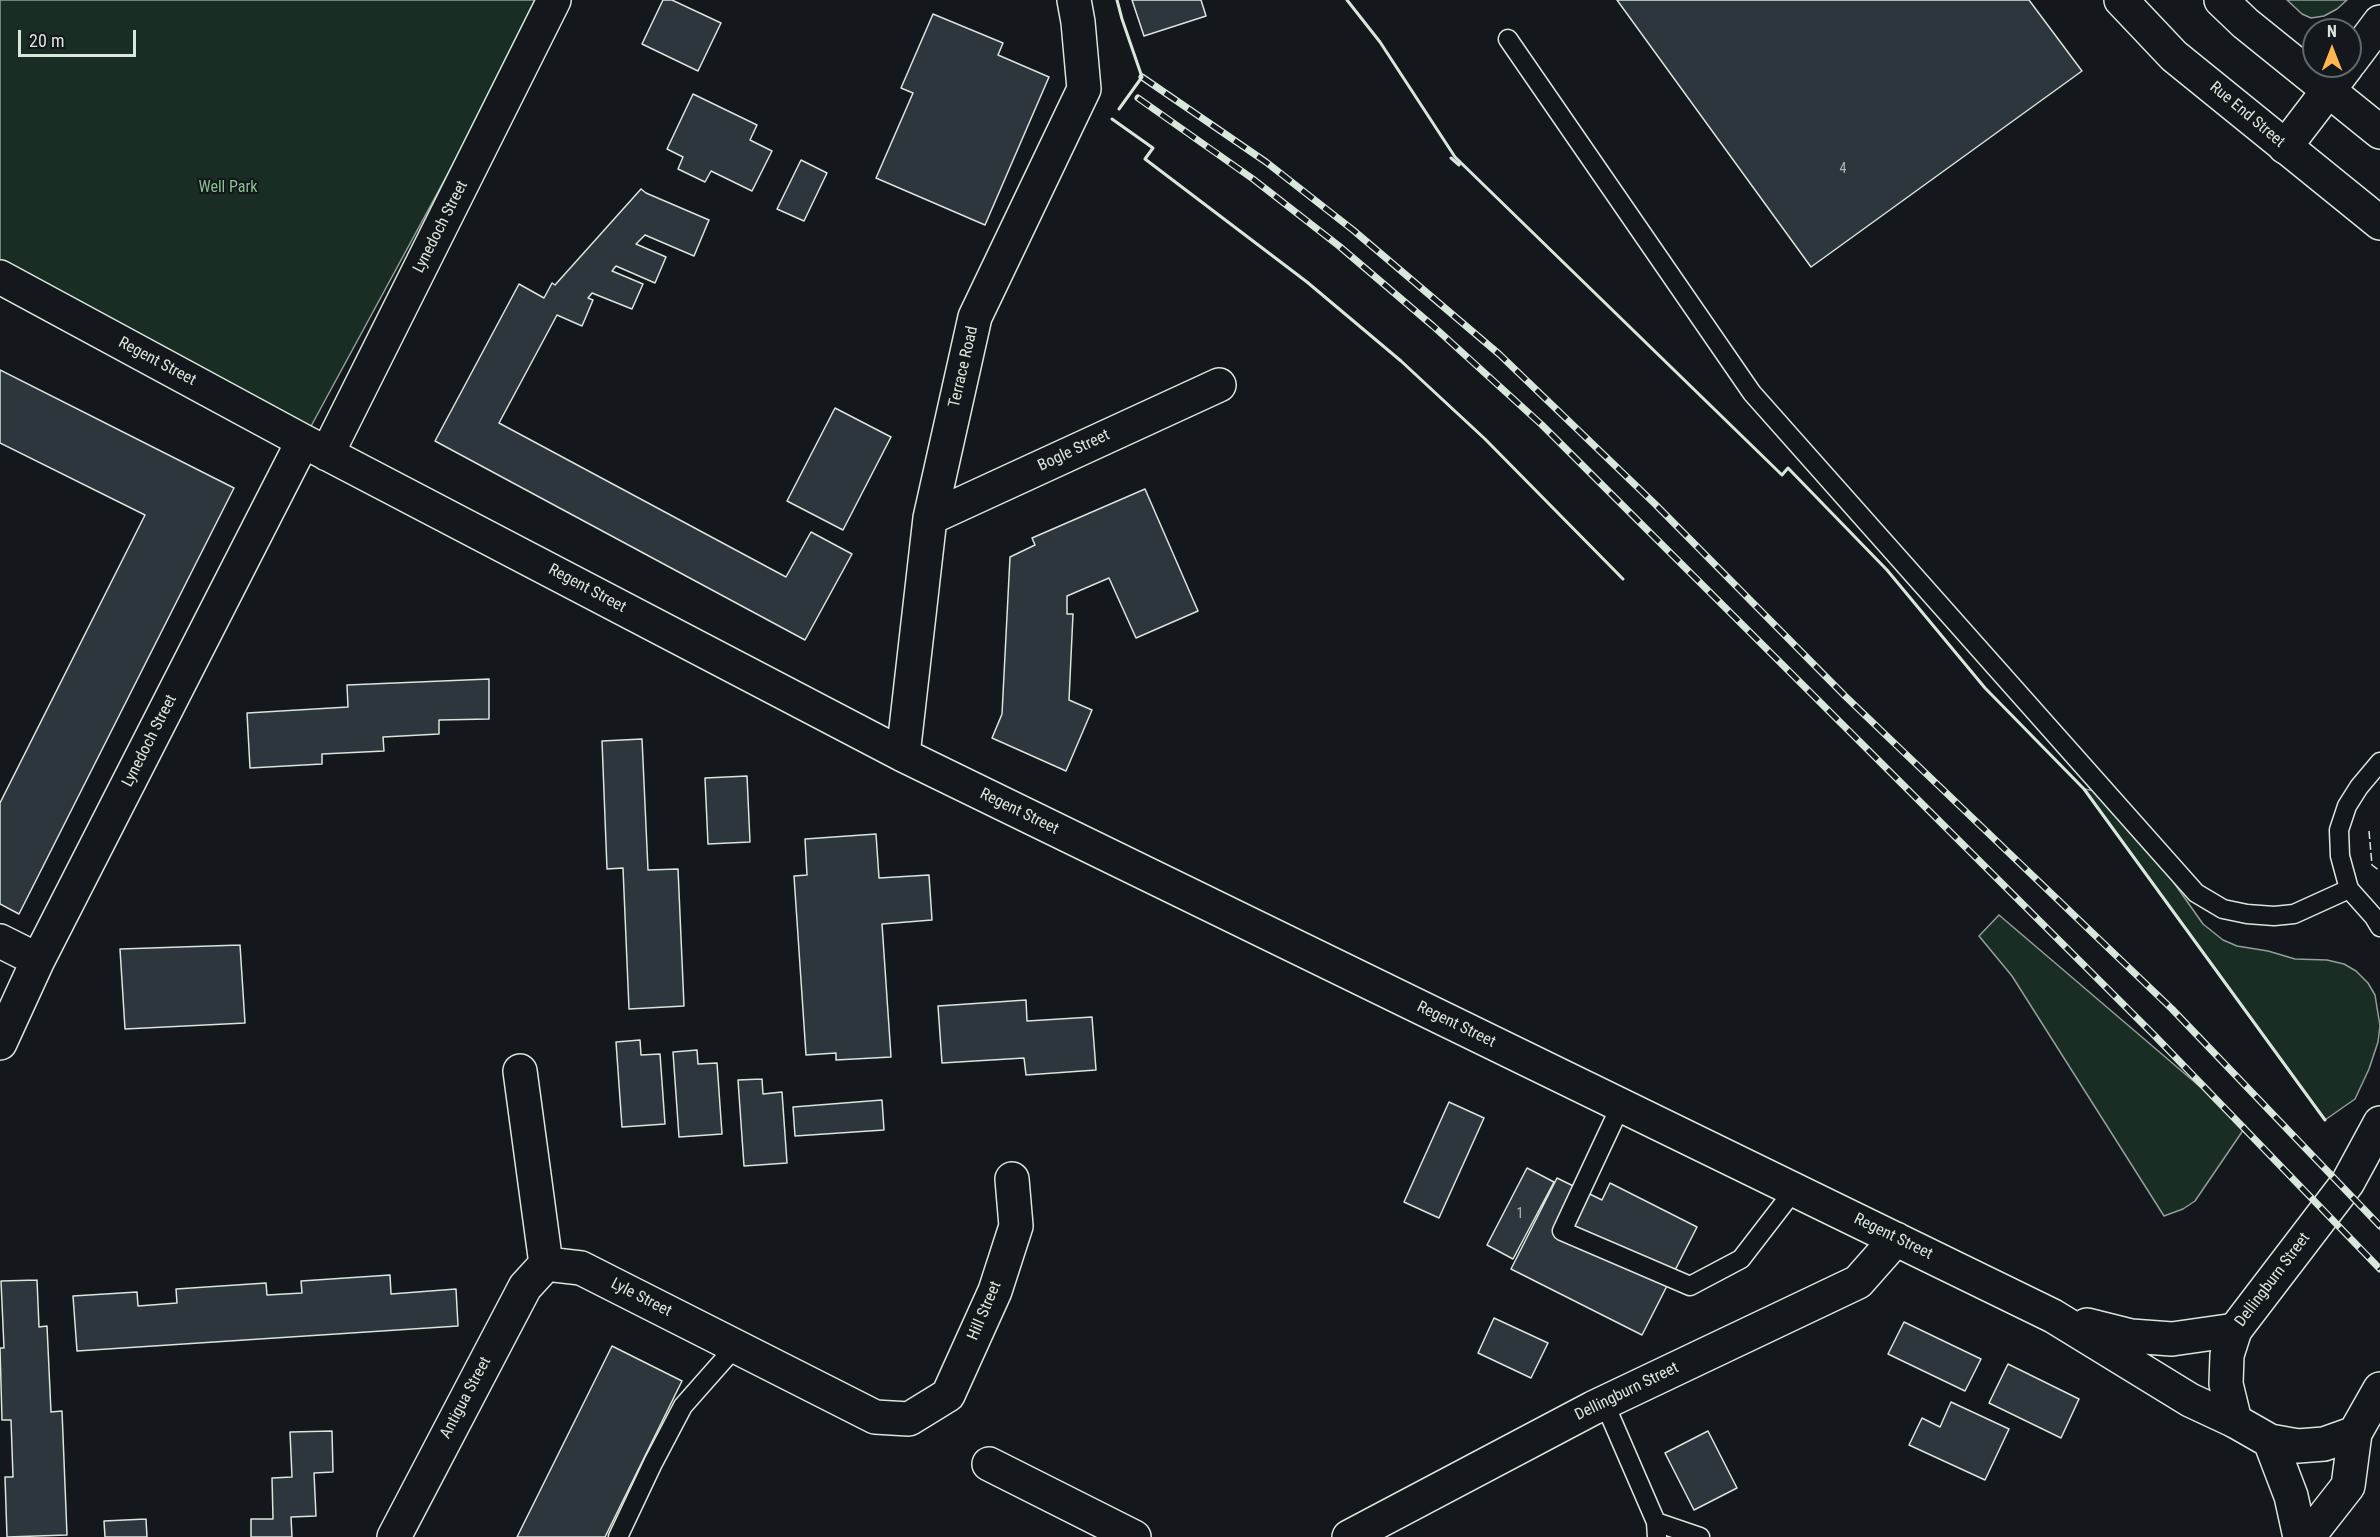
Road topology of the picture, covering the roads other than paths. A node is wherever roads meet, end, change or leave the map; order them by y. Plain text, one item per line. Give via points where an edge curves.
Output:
1 (554, 0) edge
2 (1074, 0) edge
3 (2121, 0) edge
4 (2221, 0) edge
5 (2380, 22) edge
6 (1508, 39) dead end
7 (2362, 46) edge
8 (2338, 79) edge
9 (2380, 132) edge
10 (2285, 147) junction
11 (2380, 223) edge
12 (0, 277) edge
13 (1219, 385) dead end
14 (315, 447) junction
15 (930, 518) junction
16 (903, 755) junction
17 (2380, 762) edge
18 (2349, 889) junction
19 (2378, 921) edge
20 (0, 941) edge
21 (38, 960) junction
22 (0, 1043) edge
23 (520, 1071) dead end
24 (1621, 1105) junction
25 (2380, 1123) edge
26 (1012, 1179) dead end
27 (1795, 1189) junction
28 (1896, 1239) junction
29 (546, 1264) junction
30 (2053, 1316) junction
31 (2235, 1330) junction
32 (736, 1346) junction
33 (2380, 1389) edge
34 (1604, 1402) junction
35 (909, 1419) joint
36 (2235, 1421) junction
37 (2355, 1433) junction
38 (2270, 1441) junction
39 (989, 1464) dead end
40 (1657, 1530) edge
41 (394, 1537) edge
42 (618, 1537) edge
43 (1134, 1537) edge
44 (1349, 1537) edge
45 (1700, 1537) edge
46 (2300, 1537) edge
47 (2308, 1537) edge

1 - 14 main road, Lynedoch Street
2 - 15 main road, Terrace Road via 1084,89 975,317
3 - 10 main road, Rue End Street via 2174,56
4 - 8 main road via 2245,23
5 - 7 main road
6 - 18 lane via 1752,393 2196,893 2223,909 2274,916 2294,914
8 - 9 main road
8 - 10 main road
10 - 11 main road, Rue End Street
12 - 14 main road, Regent Street
13 - 15 main road, Bogle Street
14 - 16 main road, Regent Street
14 - 21 main road, Lynedoch Street
15 - 16 main road, Terrace Road
16 - 24 main road, Regent Street
17 - 18 lane via 2347,806 2339,830 2340,856
18 - 19 lane
20 - 21 main road
21 - 22 main road, Lynedoch Street
23 - 29 main road
24 - 27 main road, Regent Street
24 - 27 lane via 1562,1231 1690,1286 1741,1259
25 - 31 main road, Dellingburn Street via 2348,1182
26 - 35 main road, Hill Street via 1016,1226 995,1291 948,1395
27 - 28 main road, Regent Street
28 - 30 main road, Regent Street
28 - 34 main road, Dellingburn Street via 1858,1282
29 - 32 main road, Lyle Street via 581,1268
29 - 41 main road, Antigua Street via 525,1287
30 - 31 main road, Regent Street via 2141,1337 2172,1340
30 - 36 main road, Regent Street via 2190,1401
31 - 36 main road, Dellingburn Street via 2227,1355 2226,1384
32 - 35 main road, Lyle Street via 875,1417
32 - 42 lane via 683,1406
33 - 37 main road
34 - 40 lane
34 - 44 main road, Dellingburn Street
36 - 38 main road
37 - 38 main road via 2324,1444 2298,1446
37 - 47 main road via 2348,1486
38 - 46 main road via 2291,1496
39 - 43 main road
40 - 45 lane

